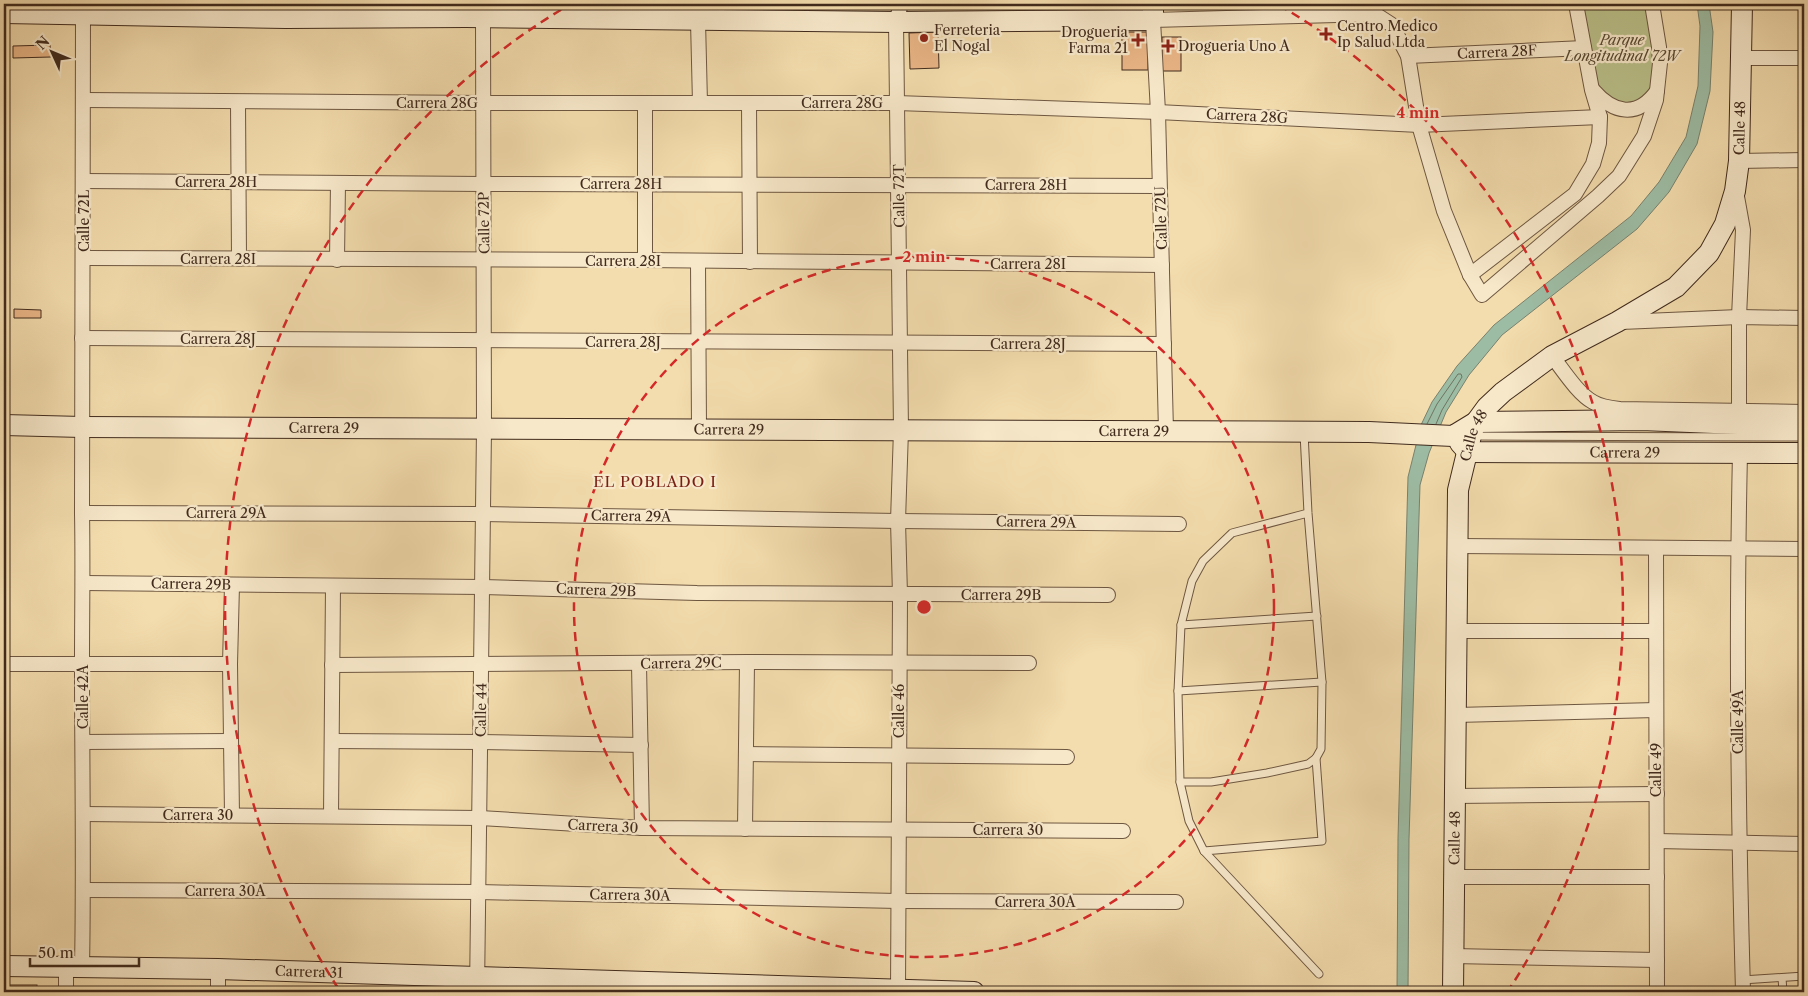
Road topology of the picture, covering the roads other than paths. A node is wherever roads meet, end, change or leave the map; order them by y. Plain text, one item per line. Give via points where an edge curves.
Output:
1 (1576, 4) edge
2 (1652, 4) edge
3 (1742, 4) edge
4 (1335, 9) edge
5 (1374, 9) edge
6 (281, 11) edge
7 (542, 12) edge
8 (622, 12) edge
9 (699, 12) edge
10 (1153, 12) edge
11 (4, 13) edge
12 (472, 13) edge
13 (898, 13) edge
14 (83, 14) junction
15 (1584, 48) junction
16 (1408, 56) junction
17 (1741, 58) junction
18 (1804, 58) edge
19 (1592, 90) junction
20 (1658, 90) junction
21 (84, 100) junction
22 (238, 102) junction
23 (484, 103) junction
24 (645, 103) junction
25 (700, 103) junction
26 (749, 103) junction
27 (897, 103) junction
28 (1158, 112) junction
29 (1600, 117) junction
30 (1419, 125) junction
31 (1804, 160) edge
32 (1739, 161) junction
33 (83, 181) junction
34 (239, 182) junction
35 (338, 183) junction
36 (484, 184) junction
37 (645, 184) junction
38 (748, 184) junction
39 (898, 185) junction
40 (1159, 186) junction
41 (1735, 191) junction
42 (84, 258) junction
43 (239, 259) junction
44 (337, 260) junction
45 (645, 260) junction
46 (485, 261) junction
47 (698, 262) junction
48 (750, 262) junction
49 (900, 263) junction
50 (1162, 264) junction
51 (1470, 275) junction
52 (1739, 317) junction
53 (1804, 318) edge
54 (1617, 322) junction
55 (82, 338) junction
56 (484, 341) junction
57 (698, 342) junction
58 (900, 343) junction
59 (1164, 344) junction
60 (1552, 356) junction
61 (1739, 411) junction
62 (1804, 412) edge
63 (4, 425) edge
64 (1804, 425) edge
65 (82, 427) junction
66 (484, 429) junction
67 (699, 430) junction
68 (901, 430) junction
69 (1166, 432) junction
70 (1304, 432) junction
71 (1462, 436) junction
72 (1804, 437) edge
73 (1740, 453) junction
74 (1804, 453) edge
75 (82, 513) junction
76 (1308, 513) junction
77 (483, 514) junction
78 (898, 521) junction
79 (1179, 524) dead end
80 (1457, 546) junction
81 (1656, 548) junction
82 (1738, 549) junction
83 (1804, 549) edge
84 (84, 582) junction
85 (232, 584) junction
86 (332, 586) junction
87 (483, 587) junction
88 (900, 595) junction
89 (1108, 595) dead end
90 (1317, 616) junction
91 (1181, 625) junction
92 (1656, 630) junction
93 (1456, 632) junction
94 (747, 662) junction
95 (82, 663) junction
96 (899, 663) junction
97 (1029, 663) dead end
98 (4, 664) edge
99 (230, 664) junction
100 (639, 664) junction
101 (332, 665) junction
102 (482, 665) junction
103 (1322, 682) junction
104 (1178, 692) junction
105 (1656, 710) junction
106 (1456, 715) junction
107 (230, 741) junction
108 (332, 741) junction
109 (83, 742) junction
110 (481, 742) junction
111 (641, 745) junction
112 (746, 754) junction
113 (899, 756) junction
114 (1067, 757) dead end
115 (1316, 758) junction
116 (1180, 782) junction
117 (1656, 794) junction
118 (1455, 796) junction
119 (83, 814) junction
120 (232, 815) junction
121 (331, 816) junction
122 (480, 818) junction
123 (642, 828) junction
124 (745, 829) junction
125 (898, 830) junction
126 (1123, 831) dead end
127 (1657, 841) junction
128 (1739, 842) junction
129 (1804, 844) edge
130 (1204, 851) junction
131 (1454, 877) junction
132 (1657, 877) junction
133 (84, 890) junction
134 (479, 892) junction
135 (898, 901) junction
136 (1176, 902) dead end
137 (1453, 956) junction
138 (1657, 960) junction
139 (4, 966) edge
140 (74, 967) junction
141 (218, 970) junction
142 (1319, 974) dead end
143 (1804, 976) edge
144 (1782, 978) junction
145 (477, 984) edge
146 (1743, 986) edge
147 (693, 988) edge
148 (898, 991) edge
149 (66, 992) edge
150 (218, 992) edge
151 (974, 992) edge
152 (1453, 992) edge
153 (1657, 992) edge
154 (1783, 992) edge

1 - 15 street
2 - 20 street via 1659,47
3 - 17 street, Calle 48
4 - 5 street
4 - 10 street
5 - 16 street via 1392,24
6 - 12 street
6 - 14 street
7 - 8 street
7 - 12 street
8 - 9 street
9 - 13 street
9 - 25 street
10 - 13 street
10 - 28 street, Calle 72U
11 - 14 street
12 - 23 street, Calle 72P
13 - 27 street, Calle 72T
14 - 21 street, Calle 72L
15 - 16 street, Carrera 28F
15 - 19 street
16 - 30 street
17 - 18 street
17 - 32 street, Calle 48
19 - 20 street via 1613,108 1626,110 1639,108
19 - 29 street
20 - 51 street via 1644,136 1619,176 1482,295
21 - 22 street, Carrera 28G
21 - 33 street, Calle 72L
22 - 23 street, Carrera 28G
22 - 34 street
23 - 24 street, Carrera 28G
23 - 36 street, Calle 72P
24 - 25 street, Carrera 28G
24 - 37 street
25 - 26 street, Carrera 28G
26 - 27 street, Carrera 28G
26 - 38 street
27 - 28 street, Carrera 28G
27 - 39 street, Calle 72T
28 - 30 street, Carrera 28G
28 - 40 street, Calle 72U
29 - 30 street, Carrera 28G
29 - 51 street via 1599,143 1593,164 1575,194
30 - 51 street via 1444,211
31 - 32 street
32 - 41 street, Calle 48
33 - 34 street, Carrera 28H
33 - 42 street, Calle 72L
34 - 35 street, Carrera 28H
34 - 43 street
35 - 36 street, Carrera 28H
35 - 44 street
36 - 37 street, Carrera 28H
36 - 46 street, Calle 72P
37 - 38 street, Carrera 28H
37 - 45 street
38 - 39 street, Carrera 28H
38 - 48 street
39 - 40 street, Carrera 28H
39 - 49 street, Calle 72T
40 - 50 street, Calle 72U
41 - 52 street via 1743,230
41 - 54 street, Calle 48 via 1725,224 1709,253 1676,287
42 - 43 street, Carrera 28I
42 - 55 street, Calle 72L
43 - 44 street, Carrera 28I
44 - 46 street, Carrera 28I
45 - 46 street, Carrera 28I
45 - 47 street, Carrera 28I
46 - 56 street, Calle 72P
47 - 48 street, Carrera 28I
47 - 57 street
48 - 49 street, Carrera 28I
49 - 50 street, Carrera 28I
49 - 58 street, Calle 72T
50 - 59 street, Calle 72U
52 - 53 street
52 - 54 street
52 - 61 street
54 - 60 street, Calle 48
55 - 56 street, Carrera 28J
55 - 65 street, Calle 72L
56 - 57 street, Carrera 28J
56 - 66 street, Calle 72P
57 - 58 street, Carrera 28J
57 - 67 street
58 - 59 street, Carrera 28J
58 - 68 street, Calle 72T
59 - 69 street, Calle 72U
60 - 61 street via 1584,396 1606,407
60 - 71 street, Calle 48 via 1503,392
61 - 62 street
63 - 65 street, Carrera 29
64 - 71 street, Carrera 29 via 1642,420
65 - 66 street, Carrera 29
65 - 75 street, Calle 42A
66 - 67 street, Carrera 29
66 - 77 street, Calle 44
67 - 68 street, Carrera 29
68 - 69 street, Carrera 29
68 - 78 street, Calle 46
69 - 70 street, Carrera 29
70 - 71 street, Carrera 29
70 - 76 lane
71 - 72 lane
71 - 73 street, Carrera 29
71 - 80 street, Calle 48
73 - 74 street, Carrera 29
73 - 82 street, Calle 49A
75 - 77 street, Carrera 29A
75 - 84 street, Calle 42A
76 - 90 lane
76 - 91 lane via 1232,533 1202,561 1192,581
77 - 78 street, Carrera 29A
77 - 87 street, Calle 44
78 - 79 street, Carrera 29A
78 - 88 street, Calle 46
80 - 81 street
80 - 93 street, Calle 48
81 - 82 street
81 - 92 street, Calle 49
82 - 83 street
82 - 128 street, Calle 49A
84 - 85 street, Carrera 29B
84 - 95 street, Calle 42A
85 - 86 street, Carrera 29B
85 - 99 street
86 - 87 street, Carrera 29B
86 - 101 street
87 - 88 street, Carrera 29B
87 - 102 street, Calle 44
88 - 89 street, Carrera 29B
88 - 96 street, Calle 46
90 - 91 lane
90 - 103 lane
91 - 104 lane
92 - 93 street
92 - 105 street, Calle 49
93 - 106 street, Calle 48
94 - 96 street, Carrera 29C
94 - 100 street, Carrera 29C
94 - 112 street
95 - 98 street
95 - 99 street
95 - 109 street, Calle 42A
96 - 97 street, Carrera 29C
96 - 113 street, Calle 46
99 - 107 street
100 - 102 street, Carrera 29C
100 - 111 street
101 - 102 street, Carrera 29C
101 - 108 street
102 - 110 street, Calle 44
103 - 104 lane
103 - 115 lane via 1321,749
104 - 116 lane
105 - 106 street
105 - 117 street, Calle 49
106 - 118 street, Calle 48
107 - 109 street
107 - 120 street
108 - 110 street
108 - 121 street
109 - 119 street, Calle 42A
110 - 111 street
110 - 122 street, Calle 44
111 - 123 street
112 - 113 street
112 - 124 street
113 - 114 street
113 - 125 street, Calle 46
115 - 116 lane via 1308,764 1267,773 1211,782
115 - 130 lane via 1322,841
116 - 130 lane via 1189,821
117 - 118 street
117 - 127 street, Calle 49
118 - 131 street, Calle 48
119 - 120 street, Carrera 30
119 - 133 street, Calle 42A
120 - 121 street, Carrera 30
121 - 122 street, Carrera 30
122 - 123 street, Carrera 30
122 - 134 street, Calle 44
123 - 124 street, Carrera 30
124 - 125 street, Carrera 30
125 - 126 street, Carrera 30
125 - 135 street, Calle 46
127 - 128 street
127 - 132 street, Calle 49
128 - 129 street
128 - 146 street, Calle 49A
130 - 142 lane
131 - 132 street
131 - 137 street, Calle 48
132 - 138 street, Calle 49
133 - 134 street, Carrera 30A
133 - 140 street, Calle 42A
134 - 135 street, Carrera 30A
134 - 145 street, Calle 44
135 - 136 street, Carrera 30A
135 - 148 street, Calle 46
137 - 138 street
137 - 152 street, Calle 48
138 - 153 street, Calle 49
139 - 140 street, Carrera 31
140 - 141 street, Carrera 31
140 - 149 street, Calle 42A
141 - 145 street, Carrera 31
141 - 150 street
143 - 144 lane
144 - 146 lane
144 - 154 lane
145 - 147 street, Carrera 31
147 - 148 street, Carrera 31
148 - 151 street, Carrera 31

